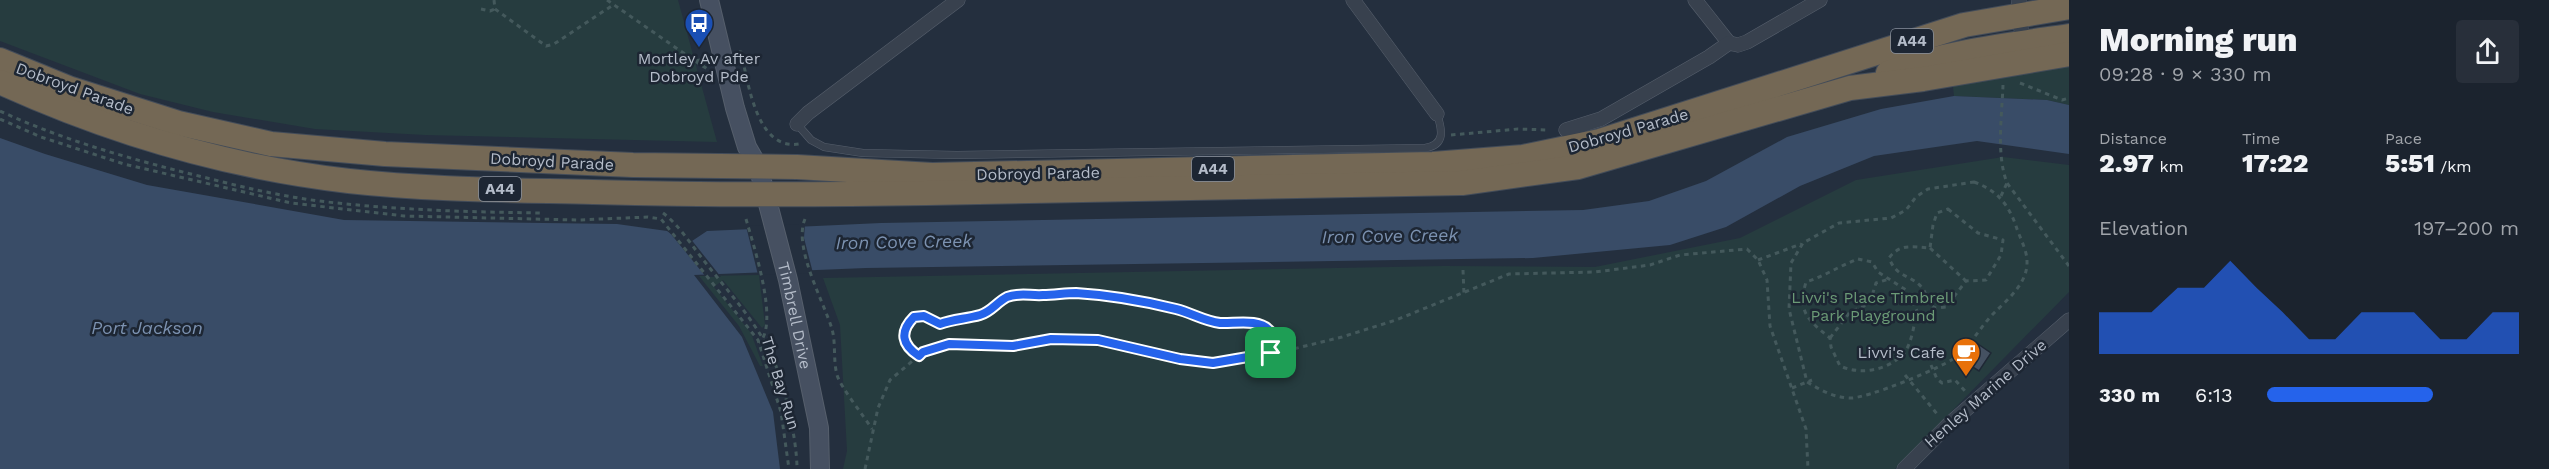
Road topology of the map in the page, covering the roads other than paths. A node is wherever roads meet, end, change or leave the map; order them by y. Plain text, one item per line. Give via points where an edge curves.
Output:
1 (709, 0) edge
2 (958, 0) edge
3 (1353, 0) edge
4 (1695, 0) edge
5 (1820, 0) edge
6 (2015, 5) edge
7 (2069, 7) edge
8 (2069, 36) edge
9 (1728, 43) junction
10 (2026, 51) junction
11 (2069, 54) edge
12 (0, 60) edge
13 (0, 82) edge
14 (1437, 114) joint
15 (797, 124) joint
16 (1566, 130) road end
17 (758, 166) junction
18 (769, 207) junction
19 (2069, 320) edge
20 (820, 469) edge
21 (1904, 469) edge

1 - 17 main road, Timbrell Drive via 747,147
2 - 15 street
3 - 14 street
4 - 9 street
5 - 9 street, Dobroyd Parade via 1747,42
6 - 7 highway, Dobroyd Parade / A44
6 - 10 street
6 - 17 highway, Dobroyd Parade / A44 via 1600,141 1523,157 1433,164 932,175
8 - 10 highway
9 - 16 street, Dobroyd Parade via 1601,119
10 - 11 highway, Dobroyd Parade / A44
10 - 18 highway, Dobroyd Parade / A44 via 1923,79 1850,88 1578,167 1489,181
12 - 17 highway, Dobroyd Parade / A44 via 121,106 271,144 385,154 633,165
13 - 18 highway, Dobroyd Parade / A44 via 127,132 236,162 301,174 349,181
14 - 15 lane, Dobroyd Parade via 1442,135 1439,142 1425,148 863,153 824,147 811,140
17 - 18 main road, Timbrell Drive
18 - 20 main road, Timbrell Drive via 819,428
19 - 21 street, Henley Marine Drive via 1948,425

